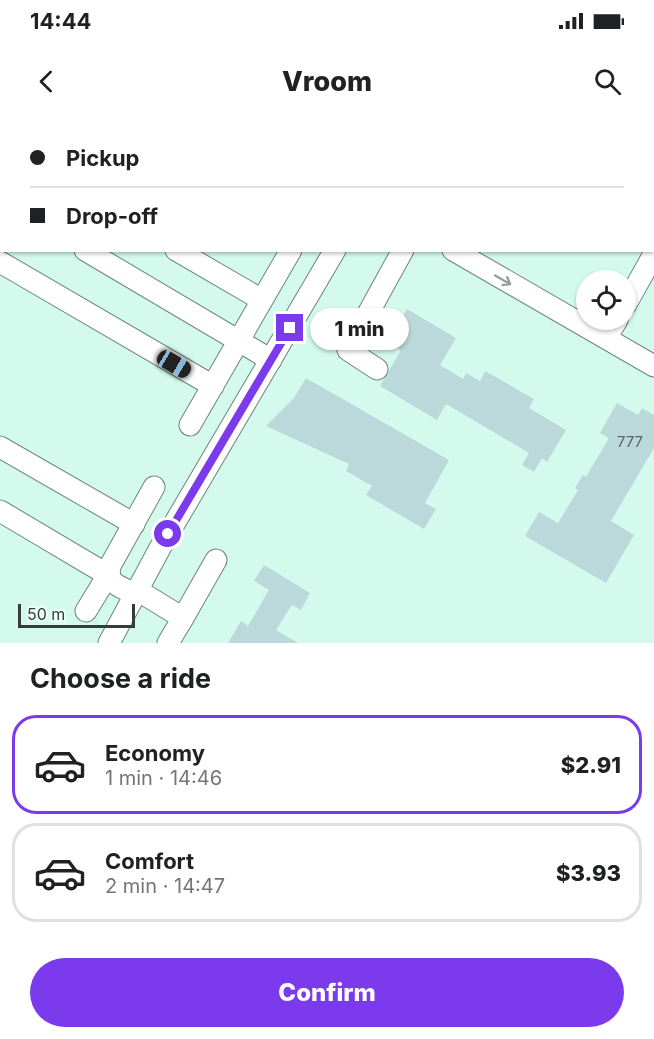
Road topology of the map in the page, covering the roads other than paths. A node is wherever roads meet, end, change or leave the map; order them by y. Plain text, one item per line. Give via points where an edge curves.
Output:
1 (89, 252) edge
2 (179, 252) edge
3 (286, 252) edge
4 (334, 252) edge
5 (402, 252) edge
6 (456, 252) edge
7 (654, 254) edge
8 (0, 262) edge
9 (636, 286) edge
10 (262, 300) junction
11 (610, 330) edge
12 (606, 338) junction
13 (240, 340) junction
14 (271, 360) junction
15 (653, 364) edge
16 (377, 369) dead end
17 (213, 386) junction
18 (190, 425) dead end
19 (0, 447) edge
20 (154, 487) dead end
21 (0, 512) edge
22 (134, 524) junction
23 (216, 560) dead end
24 (108, 575) junction
25 (136, 592) junction
26 (86, 610) dead end
27 (183, 618) junction
28 (109, 643) edge
29 (168, 643) edge

1 - 13 lane
2 - 10 lane
3 - 10 lane
4 - 14 lane
5 - 16 lane via 348,350
6 -> 12 lane
7 - 9 lane
8 - 17 lane
10 - 13 lane
11 - 12 lane
12 - 15 lane
13 - 14 lane
13 - 17 lane
14 - 25 lane
17 - 18 lane
19 - 22 lane
20 - 22 lane
21 - 24 lane
22 - 24 lane
23 - 27 lane
24 - 25 lane via 111,581
24 - 26 lane
25 - 27 lane
25 - 28 lane
27 - 29 lane

